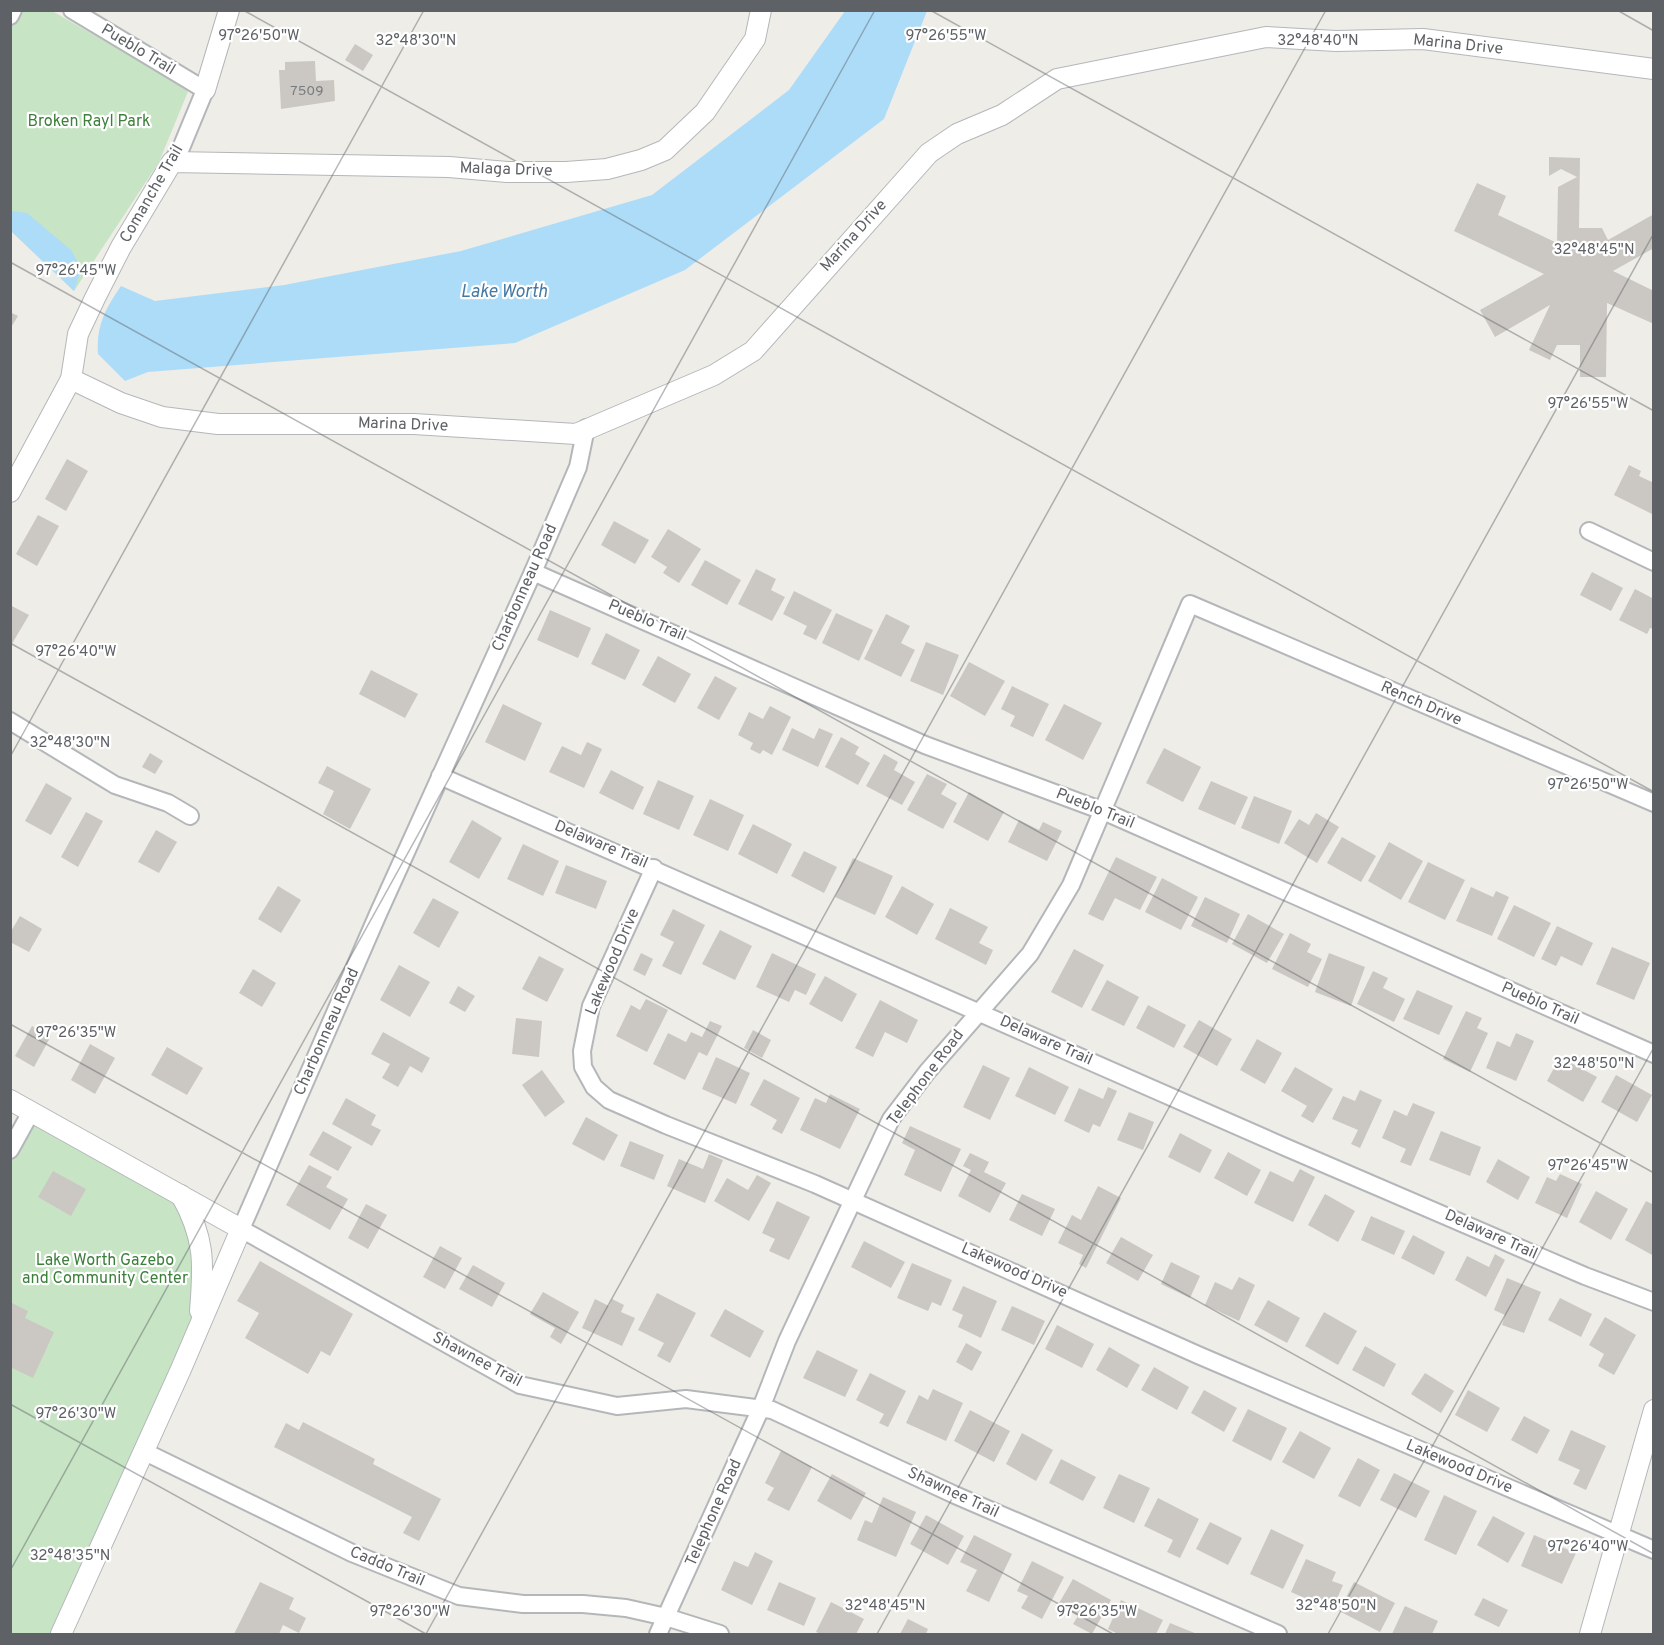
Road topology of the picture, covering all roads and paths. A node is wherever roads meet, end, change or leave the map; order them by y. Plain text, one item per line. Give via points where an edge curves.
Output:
1 (13, 10) edge
2 (72, 10) edge
3 (229, 10) edge
4 (761, 10) edge
5 (10, 16) edge
6 (1653, 69) edge
7 (205, 90) junction
8 (172, 162) junction
9 (71, 379) junction
10 (586, 428) junction
11 (10, 492) edge
12 (1589, 531) dead end
13 (1653, 562) edge
14 (533, 572) junction
15 (1190, 604) joint
16 (10, 721) edge
17 (440, 776) junction
18 (1653, 803) edge
19 (1103, 811) junction
20 (190, 816) dead end
21 (654, 868) junction
22 (978, 1011) junction
23 (1653, 1054) edge
24 (10, 1100) edge
25 (31, 1112) junction
26 (10, 1150) edge
27 (181, 1195) junction
28 (855, 1201) junction
29 (241, 1228) junction
30 (1653, 1302) edge
31 (198, 1329) junction
32 (761, 1408) junction
33 (1653, 1410) edge
34 (143, 1451) junction
35 (1619, 1536) junction
36 (1653, 1550) edge
37 (666, 1617) junction
38 (61, 1635) edge
39 (658, 1635) edge
40 (720, 1635) edge
41 (1278, 1635) edge
42 (1590, 1635) edge

1 - 5 street
2 - 7 street, Pueblo Trail
3 - 7 street
4 - 8 street, Malaga Drive via 755,39 705,112 665,150 607,169 566,172
6 - 10 street, Marina Drive via 1423,39 1336,41 1266,37 1057,79 1002,115 957,134 929,153 753,351 714,375
7 - 8 street, Comanche Trail
8 - 9 street, Comanche Trail via 121,247 78,334
9 - 10 street, Marina Drive via 121,404 162,417 218,424 414,424 576,434
9 - 11 street, Comanche Trail
10 - 14 street, Charbonneau Road via 578,467
12 - 13 street
14 - 17 street, Charbonneau Road
14 - 19 street, Pueblo Trail via 925,745
15 - 18 street, Rench Drive
15 - 19 street, Telephone Road
16 - 20 street via 115,785 168,803
17 - 21 street, Delaware Trail
17 - 29 street, Charbonneau Road
19 - 22 street, Telephone Road via 1050,925 1030,954
19 - 23 street, Pueblo Trail
21 - 22 street, Delaware Trail
21 - 28 street, Lakewood Drive via 591,1006 582,1051 583,1067 594,1087 609,1100 666,1125
22 - 28 street, Telephone Road via 891,1119
22 - 30 street, Delaware Trail via 1285,1147
24 - 25 street, Shawnee Trail
25 - 26 street
25 - 27 street, Shawnee Trail
27 - 29 street, Shawnee Trail
27 - 31 street via 196,1222 204,1266
28 - 32 street, Telephone Road via 788,1341
28 - 35 street, Lakewood Drive via 1198,1355
29 - 31 street, Charbonneau Road
29 - 32 street, Shawnee Trail via 520,1385 617,1406 686,1399
31 - 34 street, Charbonneau Road
32 - 37 street, Telephone Road
32 - 41 street, Shawnee Trail
33 - 35 street
34 - 37 street, Caddo Trail via 363,1558 459,1596 523,1604 626,1608
34 - 38 street, Charbonneau Road
35 - 36 street, Lakewood Drive
35 - 42 street
37 - 39 street, Telephone Road
37 - 40 street, Caddo Trail

